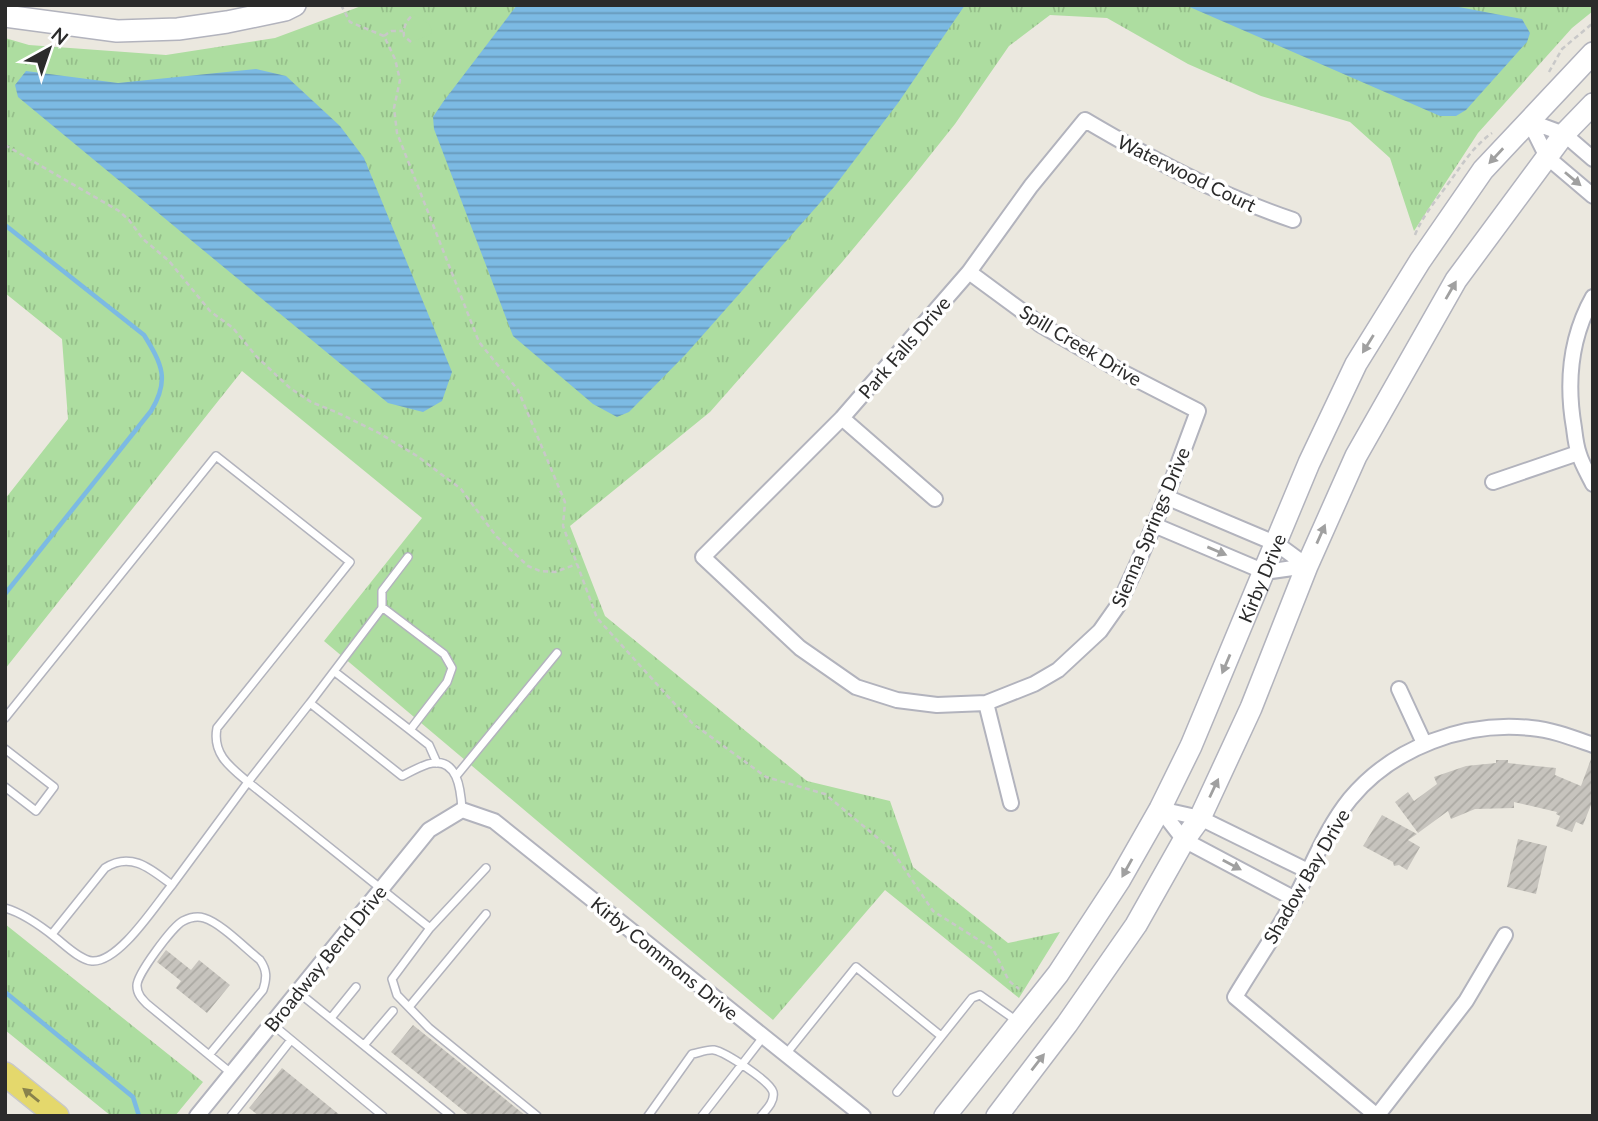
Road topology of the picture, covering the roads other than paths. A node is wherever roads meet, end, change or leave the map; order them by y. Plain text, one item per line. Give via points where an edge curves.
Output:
1 (295, 5) edge
2 (5, 8) edge
3 (5, 16) edge
4 (34, 20) junction
5 (1593, 53) edge
6 (1593, 104) edge
7 (1085, 120) joint
8 (1529, 121) junction
9 (1564, 134) junction
10 (1547, 157) junction
11 (1593, 159) edge
12 (1593, 196) edge
13 (1293, 220) dead end
14 (969, 272) junction
15 (1593, 297) edge
16 (1198, 411) joint
17 (842, 418) junction
18 (1578, 453) junction
19 (1493, 482) dead end
20 (1593, 484) edge
21 (1166, 497) junction
22 (935, 499) dead end
23 (1154, 525) junction
24 (1277, 544) junction
25 (408, 557) dead end
26 (1307, 566) junction
27 (1265, 572) junction
28 (382, 607) junction
29 (556, 653) dead end
30 (335, 673) junction
31 (1399, 689) dead end
32 (310, 703) junction
33 (986, 704) junction
34 (5, 718) edge
35 (410, 730) junction
36 (1424, 743) junction
37 (1593, 745) edge
38 (5, 749) edge
39 (437, 763) junction
40 (457, 775) junction
41 (248, 782) junction
42 (5, 787) edge
43 (1011, 803) dead end
44 (1160, 809) junction
45 (462, 810) junction
46 (1200, 818) junction
47 (1184, 840) junction
48 (486, 868) dead end
49 (1308, 871) junction
50 (172, 885) junction
51 (381, 889) junction
52 (1295, 899) junction
53 (5, 908) edge
54 (486, 914) dead end
55 (430, 928) junction
56 (52, 934) junction
57 (1505, 935) dead end
58 (356, 987) dead end
59 (298, 991) junction
60 (409, 1007) junction
61 (393, 1011) dead end
62 (331, 1018) junction
63 (1019, 1023) junction
64 (272, 1024) junction
65 (764, 1036) junction
66 (942, 1036) junction
67 (292, 1040) junction
68 (365, 1044) junction
69 (786, 1054) junction
70 (209, 1055) junction
71 (742, 1065) junction
72 (231, 1073) junction
73 (5, 1074) edge
74 (897, 1092) dead end
75 (203, 1114) edge
76 (57, 1116) edge
77 (231, 1116) edge
78 (383, 1116) edge
79 (451, 1116) edge
80 (537, 1116) edge
81 (648, 1116) edge
82 (702, 1116) edge
83 (761, 1116) edge
84 (863, 1116) edge
85 (945, 1116) edge
86 (997, 1116) edge
87 (1377, 1116) edge

1 - 4 main road via 178,29 117,31
2 - 4 main road
3 - 4 main road
5 - 8 main road, Kirby Drive
6 - 9 main road, Kirby Drive
7 - 13 street, Waterwood Court via 1156,161 1256,208
7 - 14 street, Park Falls Drive
8 - 9 street
8 - 10 street
8 -> 24 main road, Kirby Drive via 1483,170 1356,364
9 - 10 main road, Kirby Drive
9 - 11 street
10 -> 12 street
26 -> 10 main road, Kirby Drive via 1356,456 1456,280
14 - 16 street, Spill Creek Drive via 1041,324
14 - 17 street, Park Falls Drive
15 - 18 street via 1573,346 1571,366 1570,408
16 - 21 street, Sienna Springs Drive
17 - 22 street
17 - 33 street, Park Falls Drive via 703,557 800,648 856,687 897,700
18 - 19 street
18 - 20 street
21 - 23 street, Sienna Springs Drive
21 - 24 street
23 -> 27 street
23 - 33 street, Sienna Springs Drive via 1119,604 1100,631 1058,670
24 - 26 street
24 - 27 main road, Kirby Drive
25 - 28 lane via 383,591
26 - 27 street
46 -> 26 main road, Kirby Drive via 1251,708
27 -> 44 main road, Kirby Drive
28 - 30 lane
28 - 35 lane via 444,654 452,668 447,682
29 - 40 lane
30 - 32 lane
30 - 35 lane
31 - 36 street
32 - 39 lane via 402,776
32 - 41 lane
33 - 43 street
34 - 41 lane via 216,456 350,562 216,729 218,752
35 - 39 lane via 429,745
36 - 37 street, Shadow Bay Drive via 1465,731 1531,727
36 - 49 street, Shadow Bay Drive via 1358,790
38 - 42 lane via 54,787 36,811
39 - 40 lane
40 - 45 lane
41 - 50 lane
41 - 51 lane
44 - 46 street
44 - 47 street
44 -> 63 main road, Kirby Drive via 1058,974
45 - 51 street, Broadway Bend Drive via 429,830
45 - 65 street, Kirby Commons Drive via 494,821
46 - 47 main road, Kirby Drive
46 - 49 street
47 -> 52 street
86 -> 47 main road, Kirby Drive via 1136,925
48 - 55 lane
49 - 52 street, Shadow Bay Drive
50 - 56 lane via 136,861 114,862
50 - 56 lane via 120,949 104,958 92,961 80,956
51 - 55 lane
51 - 59 street, Broadway Bend Drive
52 - 87 street, Shadow Bay Drive via 1235,997
53 - 56 lane
54 - 60 lane
55 - 60 lane via 392,979 397,995
57 - 87 street via 1466,1001
58 - 62 lane
59 - 62 lane
59 - 64 street, Broadway Bend Drive
60 - 80 lane
61 - 68 lane
62 - 68 lane
63 - 66 lane via 980,995 972,998
63 - 85 main road, Kirby Drive
64 - 67 lane
64 - 72 street, Broadway Bend Drive
65 - 69 street, Kirby Commons Drive
65 - 71 lane
66 - 69 lane via 856,967
66 - 74 lane
67 - 77 lane
67 - 78 lane
68 - 79 lane
69 - 84 street, Kirby Commons Drive
70 - 70 lane via 263,990 265,968 214,923 193,917 181,922 136,984 147,1004
70 - 72 lane
71 - 81 lane via 714,1050 692,1054
71 - 82 lane
71 - 83 lane via 770,1085 774,1094
72 - 75 street, Broadway Bend Drive
76 -> 73 main road

